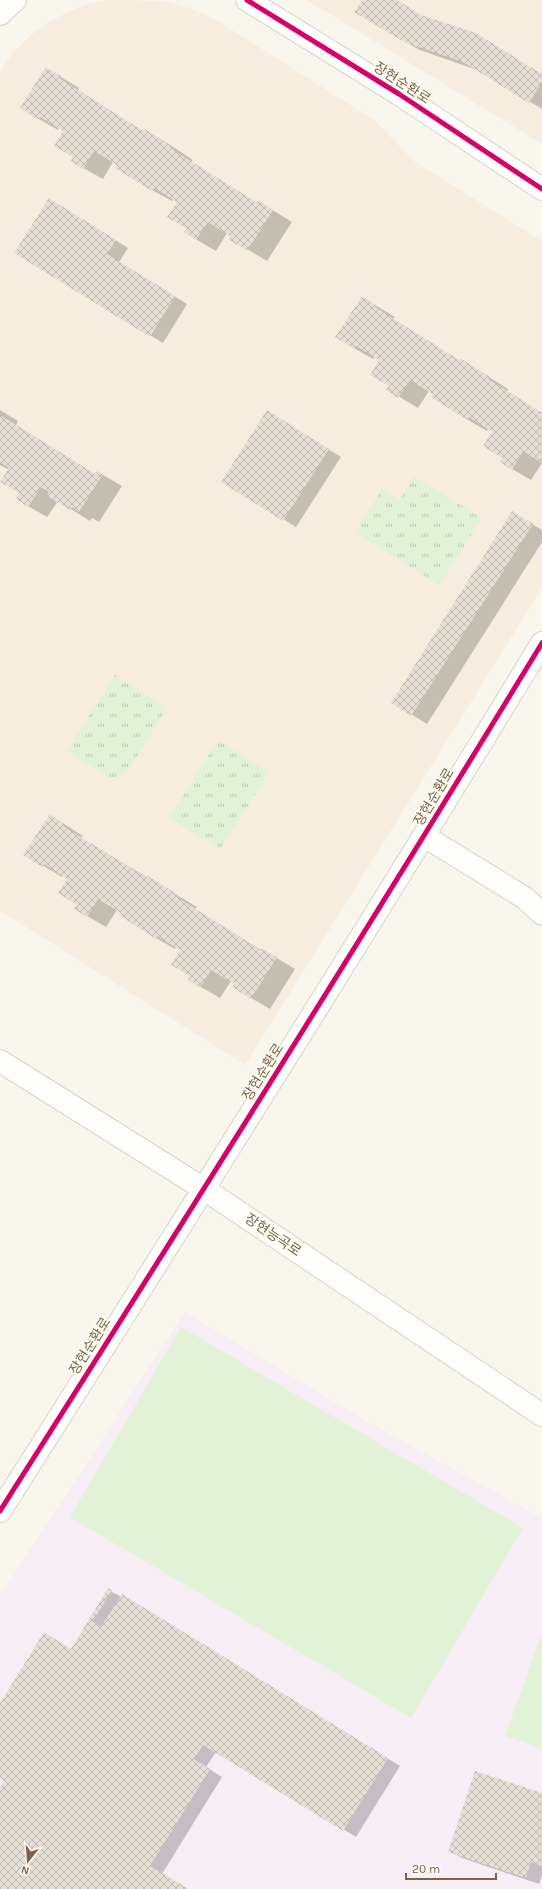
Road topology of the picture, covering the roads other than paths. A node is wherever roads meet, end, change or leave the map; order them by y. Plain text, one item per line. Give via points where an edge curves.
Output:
1 (15, 0) edge
2 (247, 0) edge
3 (0, 14) edge
4 (542, 189) edge
5 (542, 643) edge
6 (424, 836) junction
7 (542, 914) edge
8 (0, 1061) edge
9 (204, 1189) junction
10 (542, 1415) edge
11 (0, 1511) edge

1 - 3 street
2 - 4 street, 장현순환로 via 399,94
5 - 6 street, 장현순환로
6 - 7 street via 525,898
6 - 9 street, 장현순환로
8 - 9 street, 장현능곡로
9 - 10 street, 장현능곡로
9 - 11 street, 장현순환로

